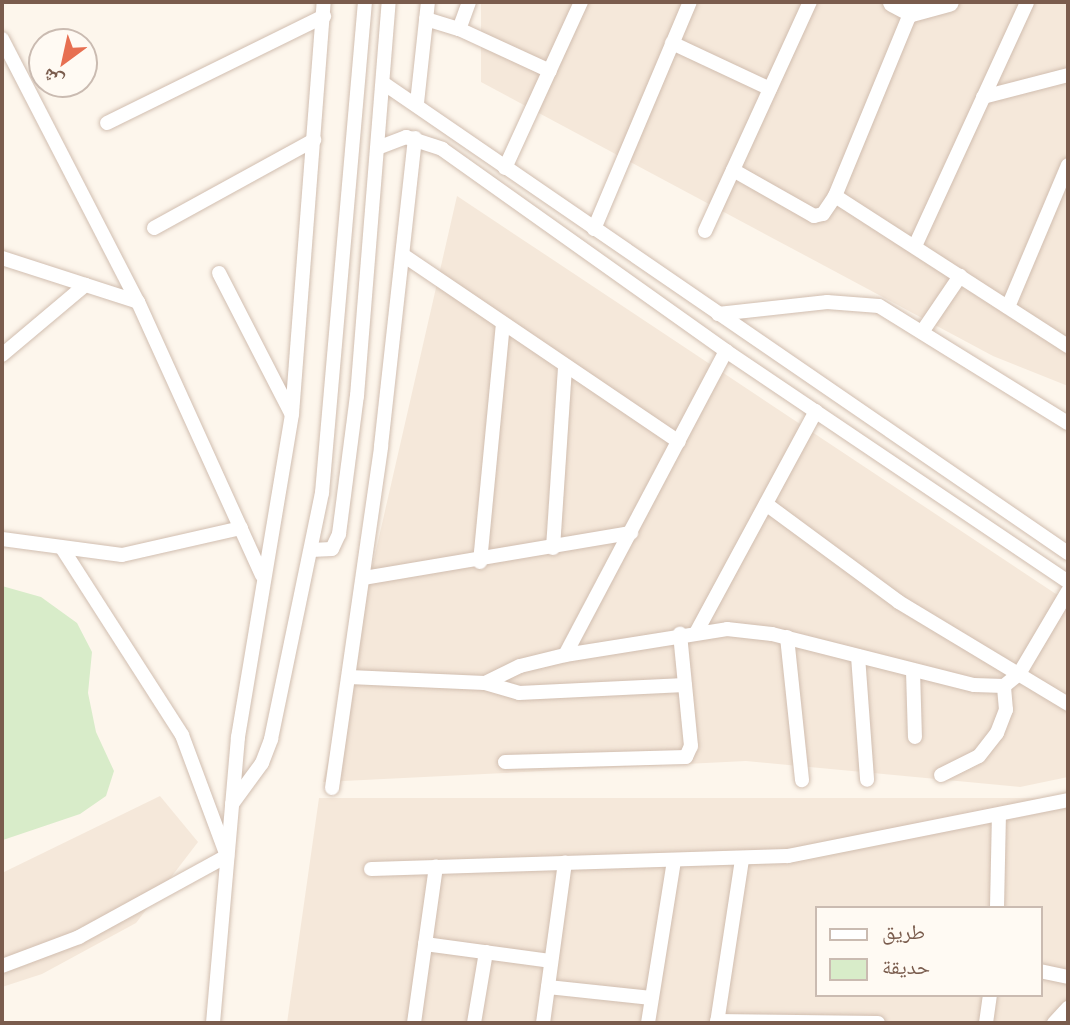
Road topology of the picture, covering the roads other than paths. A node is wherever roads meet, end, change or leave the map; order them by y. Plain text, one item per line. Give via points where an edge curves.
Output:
1 (365, 2) edge
2 (389, 2) edge
3 (428, 2) edge
4 (469, 2) edge
5 (581, 2) edge
6 (810, 2) edge
7 (892, 2) edge
8 (949, 2) edge
9 (1027, 2) edge
10 (684, 4) edge
11 (324, 9) edge
12 (911, 12) junction
13 (426, 19) junction
14 (459, 29) junction
15 (2, 38) edge
16 (672, 43) junction
17 (550, 71) junction
18 (1068, 75) edge
19 (386, 85) junction
20 (770, 89) junction
21 (983, 97) junction
22 (417, 103) junction
23 (107, 123) dead end
24 (415, 138) junction
25 (314, 140) junction
26 (380, 147) junction
27 (1068, 165) edge
28 (505, 168) junction
29 (733, 170) junction
30 (1065, 181) edge
31 (835, 196) junction
32 (551, 199) junction
33 (540, 218) junction
34 (154, 228) dead end
35 (594, 229) junction
36 (705, 231) dead end
37 (915, 246) junction
38 (402, 255) junction
39 (2, 258) edge
40 (219, 274) dead end
41 (960, 275) junction
42 (85, 285) junction
43 (138, 302) junction
44 (1008, 307) junction
45 (718, 314) junction
46 (503, 324) junction
47 (922, 332) junction
48 (1068, 346) edge
49 (726, 351) junction
50 (2, 355) edge
51 (565, 368) junction
52 (816, 411) junction
53 (292, 414) junction
54 (1068, 423) edge
55 (679, 442) junction
56 (939, 465) junction
57 (927, 486) junction
58 (766, 504) junction
59 (241, 528) junction
60 (631, 533) junction
61 (2, 539) edge
62 (62, 548) junction
63 (553, 548) junction
64 (311, 550) junction
65 (1068, 553) edge
66 (480, 562) junction
67 (262, 575) junction
68 (364, 578) junction
69 (1068, 582) edge
70 (1068, 592) edge
71 (697, 631) junction
72 (680, 634) junction
73 (787, 638) junction
74 (565, 655) junction
75 (858, 656) junction
76 (511, 670) junction
77 (913, 671) junction
78 (1020, 674) junction
79 (349, 677) junction
80 (485, 683) junction
81 (685, 685) junction
82 (1004, 686) junction
83 (512, 692) junction
84 (1068, 705) edge
85 (915, 737) dead end
86 (505, 762) dead end
87 (941, 775) dead end
88 (802, 780) dead end
89 (867, 780) dead end
90 (332, 788) dead end
91 (1068, 800) edge
92 (232, 804) junction
93 (999, 816) junction
94 (227, 856) junction
95 (742, 859) junction
96 (674, 861) junction
97 (565, 862) junction
98 (436, 867) junction
99 (370, 869) dead end
100 (997, 906) edge
101 (425, 944) junction
102 (486, 952) junction
103 (550, 961) junction
104 (2, 966) edge
105 (1042, 971) edge
106 (1068, 977) edge
107 (548, 987) junction
108 (990, 997) edge
109 (651, 998) junction
110 (1068, 1008) edge
111 (717, 1022) edge
112 (213, 1023) edge
113 (414, 1023) edge
114 (474, 1023) edge
115 (543, 1023) edge
116 (648, 1023) edge
117 (878, 1023) edge
118 (986, 1023) edge
119 (1054, 1023) edge

1 - 64 street via 330,432
2 - 19 street
3 - 13 street
4 - 14 street
5 - 17 street
6 - 20 street
7 - 12 street
8 - 12 street
9 - 21 street
10 - 16 street
11 - 23 street
11 - 25 street
12 - 31 street
13 - 14 street
13 - 22 street
14 - 17 street
15 - 43 street
16 - 20 street
16 - 35 street
17 - 28 street
18 - 21 street
19 - 22 street
19 - 26 street
20 - 29 street
21 - 37 street
22 - 28 street
24 - 26 street via 399,138
24 - 33 street via 442,149
24 - 38 street
25 - 34 street
25 - 53 street
26 - 64 street via 339,534 332,549
27 - 30 street
28 - 32 street
29 - 31 street via 814,216 823,214
29 - 36 street
30 - 44 street
31 - 37 street
32 - 33 street
32 - 35 street
33 - 49 street
35 - 45 street
37 - 41 street
38 - 46 street
38 - 68 street
39 - 42 street
40 - 53 street
41 - 44 street
41 - 47 street
42 - 43 street
42 - 50 street
43 - 59 street
44 - 48 street
45 - 47 street via 860,302 889,310
45 - 56 street
46 - 51 street
46 - 66 street
47 - 54 street
49 - 52 street
49 - 55 street
51 - 55 street
51 - 63 street
52 - 57 street
52 - 58 street
53 - 67 street
55 - 60 street
56 - 57 street
56 - 65 street
57 - 69 street
58 - 71 street
58 - 78 street via 899,602
59 - 62 street via 122,555
59 - 67 street
60 - 63 street
60 - 74 street
61 - 62 street
62 - 94 street via 182,735
63 - 66 street
64 - 92 street via 271,739 262,763
66 - 68 street
67 - 92 street
68 - 79 street
70 - 78 street
71 - 72 street
71 - 73 street via 742,629
72 - 74 street
72 - 81 street
73 - 75 street
73 - 88 street
74 - 76 street
75 - 77 street
75 - 89 street
76 - 80 street
76 - 83 street
77 - 82 street via 974,685
77 - 85 street
78 - 82 street
78 - 84 street
79 - 80 street
79 - 90 street
80 - 83 street
81 - 83 street
81 - 86 street via 691,746 682,759
82 - 87 street via 1006,710 997,733 979,756
91 - 93 street
92 - 94 street
93 - 95 street via 866,844
93 - 100 street
94 - 104 street via 79,937
94 - 112 street
95 - 96 street
95 - 111 street
96 - 97 street
96 - 109 street
97 - 98 street
97 - 103 street
98 - 99 street
98 - 101 street
101 - 102 street
101 - 113 street
102 - 103 street
102 - 114 street
103 - 107 street
105 - 106 street
107 - 109 street
107 - 115 street
108 - 118 street
109 - 116 street
110 - 119 street
111 - 117 street

